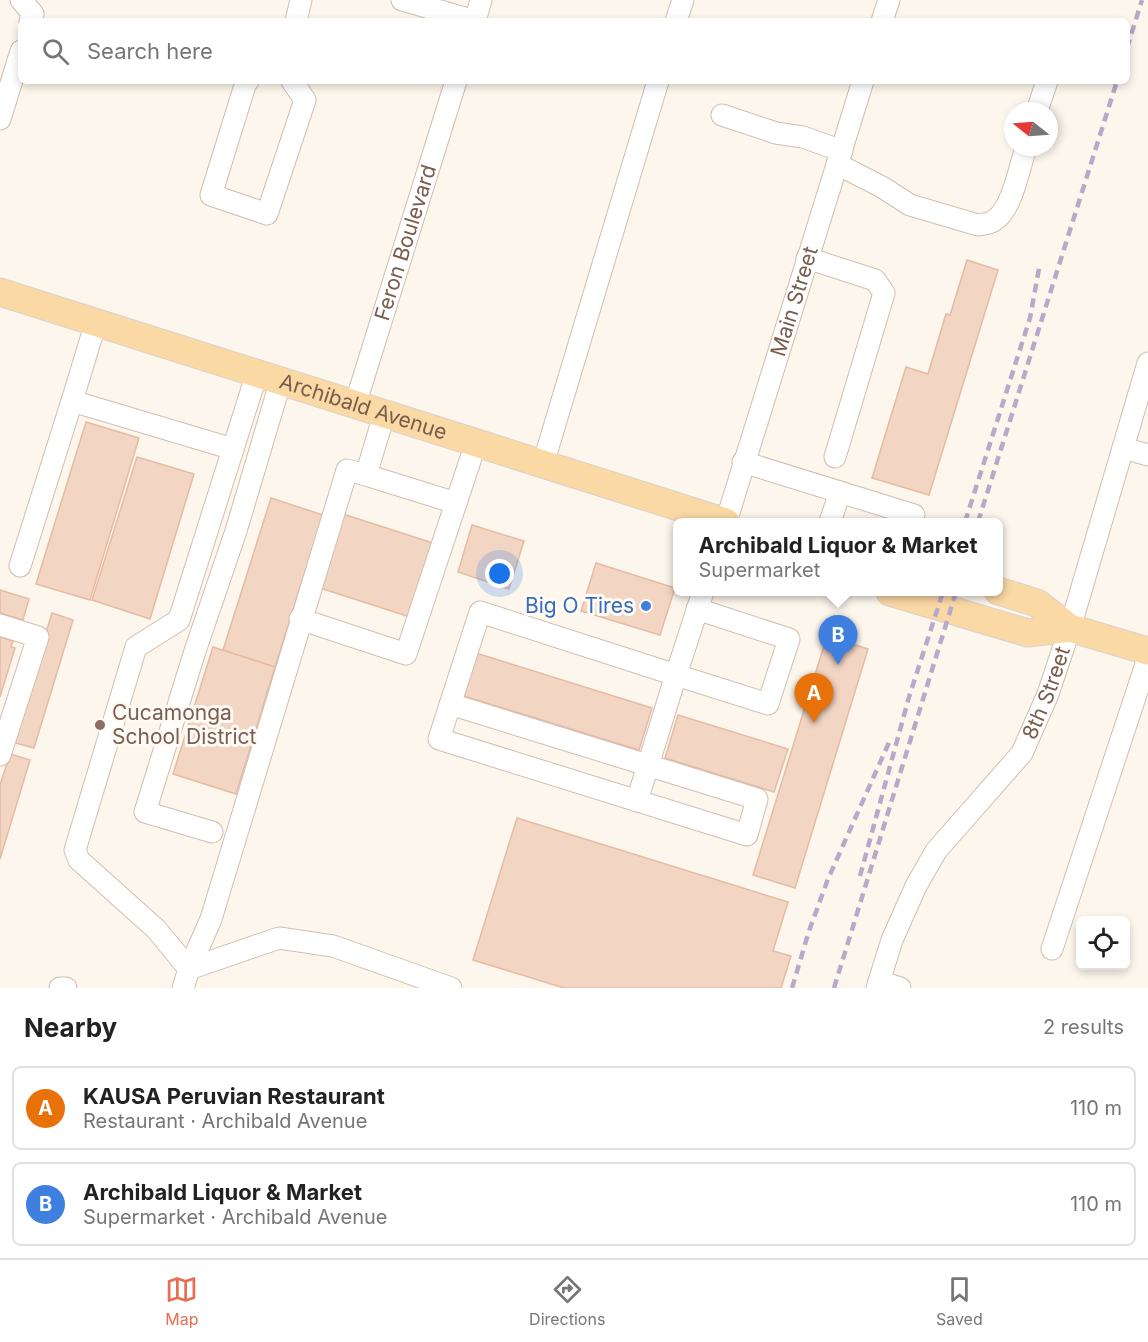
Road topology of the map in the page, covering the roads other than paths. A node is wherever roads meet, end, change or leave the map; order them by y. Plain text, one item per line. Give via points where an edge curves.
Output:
1 (21, 0) edge
2 (301, 0) edge
3 (402, 0) edge
4 (481, 0) edge
5 (683, 0) edge
6 (889, 0) edge
7 (31, 18) edge
8 (297, 18) edge
9 (465, 18) edge
10 (476, 18) edge
11 (677, 18) edge
12 (883, 18) edge
13 (18, 61) edge
14 (245, 84) edge
15 (294, 84) edge
16 (455, 84) edge
17 (657, 84) edge
18 (862, 84) edge
19 (1046, 84) edge
20 (1040, 102) edge
21 (722, 115) dead end
22 (0, 119) edge
23 (1023, 156) edge
24 (840, 158) junction
25 (807, 258) junction
26 (0, 292) edge
27 (96, 322) junction
28 (1148, 363) edge
29 (269, 377) junction
30 (72, 400) junction
31 (355, 405) junction
32 (384, 415) junction
33 (476, 443) junction
34 (1123, 448) junction
35 (233, 449) junction
36 (1148, 455) edge
37 (835, 457) dead end
38 (743, 462) junction
39 (543, 464) junction
40 (366, 475) junction
41 (840, 492) junction
42 (456, 503) junction
43 (914, 515) dead end
44 (713, 518) edge
45 (727, 518) edge
46 (831, 518) edge
47 (20, 566) dead end
48 (1003, 592) edge
49 (906, 596) edge
50 (700, 600) edge
51 (300, 619) junction
52 (0, 625) edge
53 (1070, 628) junction
54 (1148, 651) edge
55 (1148, 658) edge
56 (676, 675) junction
57 (450, 704) junction
58 (6, 717) edge
59 (0, 755) edge
60 (647, 765) junction
61 (637, 801) junction
62 (212, 832) dead end
63 (1052, 949) dead end
64 (186, 979) edge
65 (878, 985) edge
66 (60, 988) edge
67 (66, 988) edge
68 (451, 988) edge
69 (900, 988) edge

1 - 7 street via 33,14
2 - 8 street
3 - 9 street
4 - 10 street
5 - 11 street
6 - 12 street
13 - 22 street
14 - 15 street via 211,195 267,213 305,100
16 - 31 street, Feron Boulevard
17 - 39 street
18 - 24 street, Main Street
19 - 20 street
21 - 24 street via 776,133 803,137
23 - 24 street via 1006,208 989,224 978,225 910,205
24 - 25 street, Main Street
25 - 37 street via 875,280 884,293
25 - 38 street, Main Street
26 - 27 main road, Archibald Avenue
27 - 29 main road, Archibald Avenue
27 - 30 street
28 - 34 street, 8th Street
29 - 31 main road, Archibald Avenue
29 - 35 street
29 - 62 street via 236,531 145,812
30 - 35 street
30 - 47 street
31 - 32 main road, Archibald Avenue
32 - 33 main road, Archibald Avenue
32 - 40 street
33 - 39 main road, Archibald Avenue
33 - 42 street
34 - 36 street
34 - 53 street, 8th Street
35 - 64 street via 180,620 136,647 75,850 80,860 156,929
38 - 41 street
38 - 45 street, Main Street
39 - 44 main road, Archibald Avenue
40 - 42 street
40 - 51 street via 347,470
41 - 43 street
41 - 46 street
42 - 51 street via 406,654
48 - 53 main road via 1037,603
49 - 53 main road via 1028,633
50 - 56 street
50 - 56 street via 789,639 768,704
51 - 64 street via 211,919
52 - 58 street via 38,637
53 - 54 main road
53 - 65 street, 8th Street via 1048,694 1022,753 936,851 892,940
55 - 63 street
56 - 57 street via 480,612
56 - 60 street
57 - 60 street
57 - 61 street via 440,739
58 - 59 street
60 - 61 street
60 - 61 street via 757,799 747,835
64 - 68 street via 279,938 333,946
65 - 69 street
66 - 67 street

